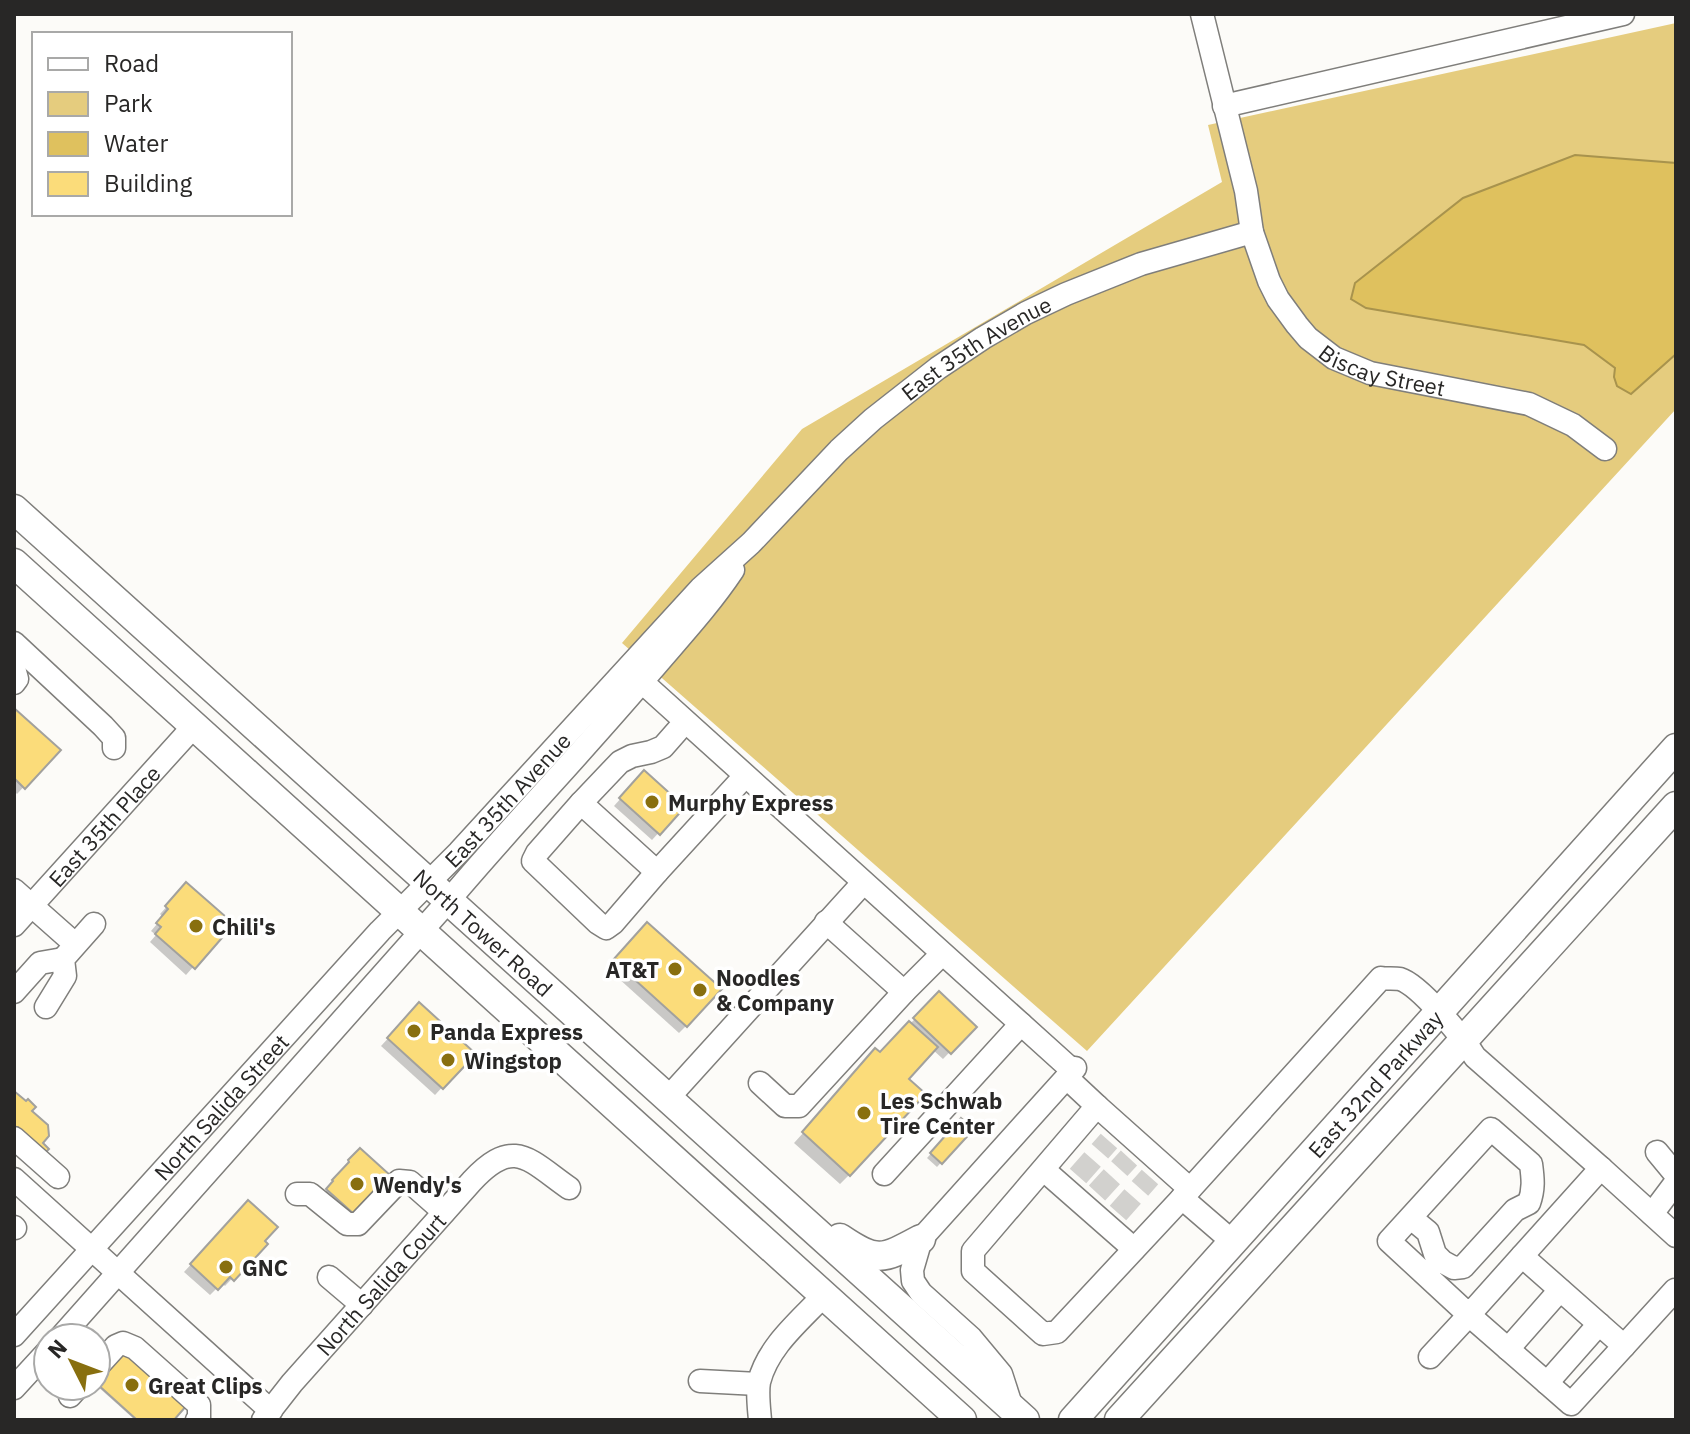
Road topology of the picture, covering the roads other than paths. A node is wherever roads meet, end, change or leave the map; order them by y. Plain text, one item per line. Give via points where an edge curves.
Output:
1 (1202, 14) edge
2 (1623, 14) edge
3 (1224, 106) junction
4 (1252, 232) junction
5 (1605, 449) dead end
6 (14, 509) edge
7 (14, 563) edge
8 (14, 643) edge
9 (14, 668) edge
10 (635, 676) junction
11 (14, 683) edge
12 (685, 722) junction
13 (194, 726) junction
14 (114, 748) dead end
15 (1676, 748) edge
16 (745, 776) junction
17 (581, 803) junction
18 (1676, 806) edge
19 (657, 872) junction
20 (863, 883) junction
21 (14, 890) edge
22 (439, 891) junction
23 (31, 906) junction
24 (399, 911) junction
25 (826, 922) junction
26 (94, 924) dead end
27 (14, 925) edge
28 (420, 931) junction
29 (69, 951) junction
30 (942, 954) junction
31 (40, 963) junction
32 (14, 978) edge
33 (14, 992) edge
34 (904, 992) junction
35 (46, 1007) dead end
36 (1438, 1011) junction
37 (1021, 1024) junction
38 (1465, 1041) junction
39 (1072, 1071) junction
40 (760, 1083) dead end
41 (668, 1098) junction
42 (1097, 1106) junction
43 (14, 1138) edge
44 (1657, 1152) dead end
45 (1601, 1168) junction
46 (1044, 1170) junction
47 (884, 1174) dead end
48 (1676, 1175) edge
49 (58, 1177) dead end
50 (14, 1179) edge
51 (1676, 1182) edge
52 (569, 1188) dead end
53 (1186, 1193) junction
54 (305, 1195) dead end
55 (779, 1197) junction
56 (1529, 1203) junction
57 (444, 1212) junction
58 (1652, 1214) junction
59 (1411, 1218) junction
60 (1551, 1223) junction
61 (1676, 1236) edge
62 (921, 1239) junction
63 (1233, 1242) junction
64 (1134, 1249) junction
65 (91, 1250) junction
66 (1522, 1256) junction
67 (118, 1273) junction
68 (329, 1277) dead end
69 (1560, 1290) junction
70 (1675, 1290) edge
71 (824, 1295) junction
72 (362, 1305) junction
73 (1469, 1315) junction
74 (74, 1322) edge
75 (1599, 1324) junction
76 (14, 1335) edge
77 (1624, 1346) junction
78 (1508, 1349) junction
79 (112, 1350) edge
80 (1430, 1357) dead end
81 (32, 1368) edge
82 (700, 1381) dead end
83 (1547, 1383) junction
84 (758, 1384) junction
85 (14, 1388) edge
86 (1019, 1414) edge
87 (267, 1415) edge
88 (198, 1419) edge
89 (760, 1420) edge
90 (962, 1420) edge
91 (1073, 1420) edge
92 (1119, 1420) edge

1 - 3 street, Biscay Street
2 - 3 street
3 - 4 street, Biscay Street
4 - 5 street, Biscay Street via 1287,313 1334,358 1388,378 1529,404 1573,425
4 - 10 street, East 35th Avenue via 1141,264 1026,313 903,394 701,588
6 - 22 main road, North Tower Road
7 - 13 main road, North Tower Road
8 - 14 street via 103,726 114,738
9 - 11 street
10 - 12 street
10 - 22 street, East 35th Avenue via 459,852
12 - 16 street
12 - 17 street via 663,747 620,762
13 - 23 street, East 35th Place
13 - 24 main road, North Tower Road
15 - 36 main road, East 32nd Parkway
16 - 19 street
16 - 20 street
17 - 19 street
17 - 19 street via 533,861 598,923 606,928 613,923
18 - 38 main road, East 32nd Parkway
20 - 25 street
20 - 30 street
21 - 23 street
22 - 24 street, North Salida Street
22 - 28 street, North Salida Street
22 - 41 main road, North Tower Road
23 - 27 street, East 35th Place
23 - 29 street
24 - 28 main road, North Tower Road
24 - 65 street, North Salida Street
25 - 34 street
25 - 41 street
26 - 29 street
28 - 67 street, North Salida Street
28 - 71 main road, North Tower Road
29 - 31 street
29 - 35 street via 65,976
30 - 34 street
30 - 37 street
31 - 32 street via 30,964
31 - 33 street
34 - 40 street via 799,1106 785,1106
36 - 38 street
36 - 53 street via 1401,979 1381,978
36 - 63 main road, East 32nd Parkway
37 - 39 street
37 - 47 street
38 - 45 street via 1475,1057
38 - 92 main road, East 32nd Parkway
39 - 42 street
39 - 62 street
41 - 55 main road, North Tower Road
42 - 46 street
42 - 53 street via 1115,1134
43 - 49 street
44 - 48 street
45 - 58 street
45 - 60 street
46 - 64 street via 1072,1183 1112,1219
46 - 64 street via 973,1251 973,1271 1043,1334 1057,1332
50 - 65 street, North Salida Court
51 - 58 street
52 - 57 street, North Salida Court via 516,1155 489,1164
53 - 63 street
53 - 64 street
54 - 57 street via 347,1224 358,1224 399,1181 410,1182
55 - 62 main road via 873,1256 888,1256
55 - 86 main road, North Tower Road
56 - 59 street via 1515,1210 1463,1267 1443,1262 1428,1232
56 - 59 street via 1531,1164 1491,1129
56 - 60 street
57 - 72 street, North Salida Court
58 - 61 street
59 - 73 street via 1389,1241
60 - 66 street
62 - 86 street via 913,1281 1001,1374
63 - 91 main road, East 32nd Parkway
65 - 67 street, North Salida Court
65 - 76 street, North Salida Street
66 - 69 street
66 - 73 street
67 - 74 street, North Salida Street
67 - 87 street, North Salida Court
68 - 72 street
69 - 75 street
69 - 78 street
70 - 77 street
71 - 84 street via 772,1352
71 - 90 main road, North Tower Road
72 - 87 street, North Salida Court
73 - 78 street
73 - 80 street
75 - 77 street
75 - 83 street
77 - 83 street via 1571,1404
78 - 83 street
79 - 88 street via 123,1343 135,1348 199,1405
81 - 85 street
82 - 84 street
84 - 89 street

